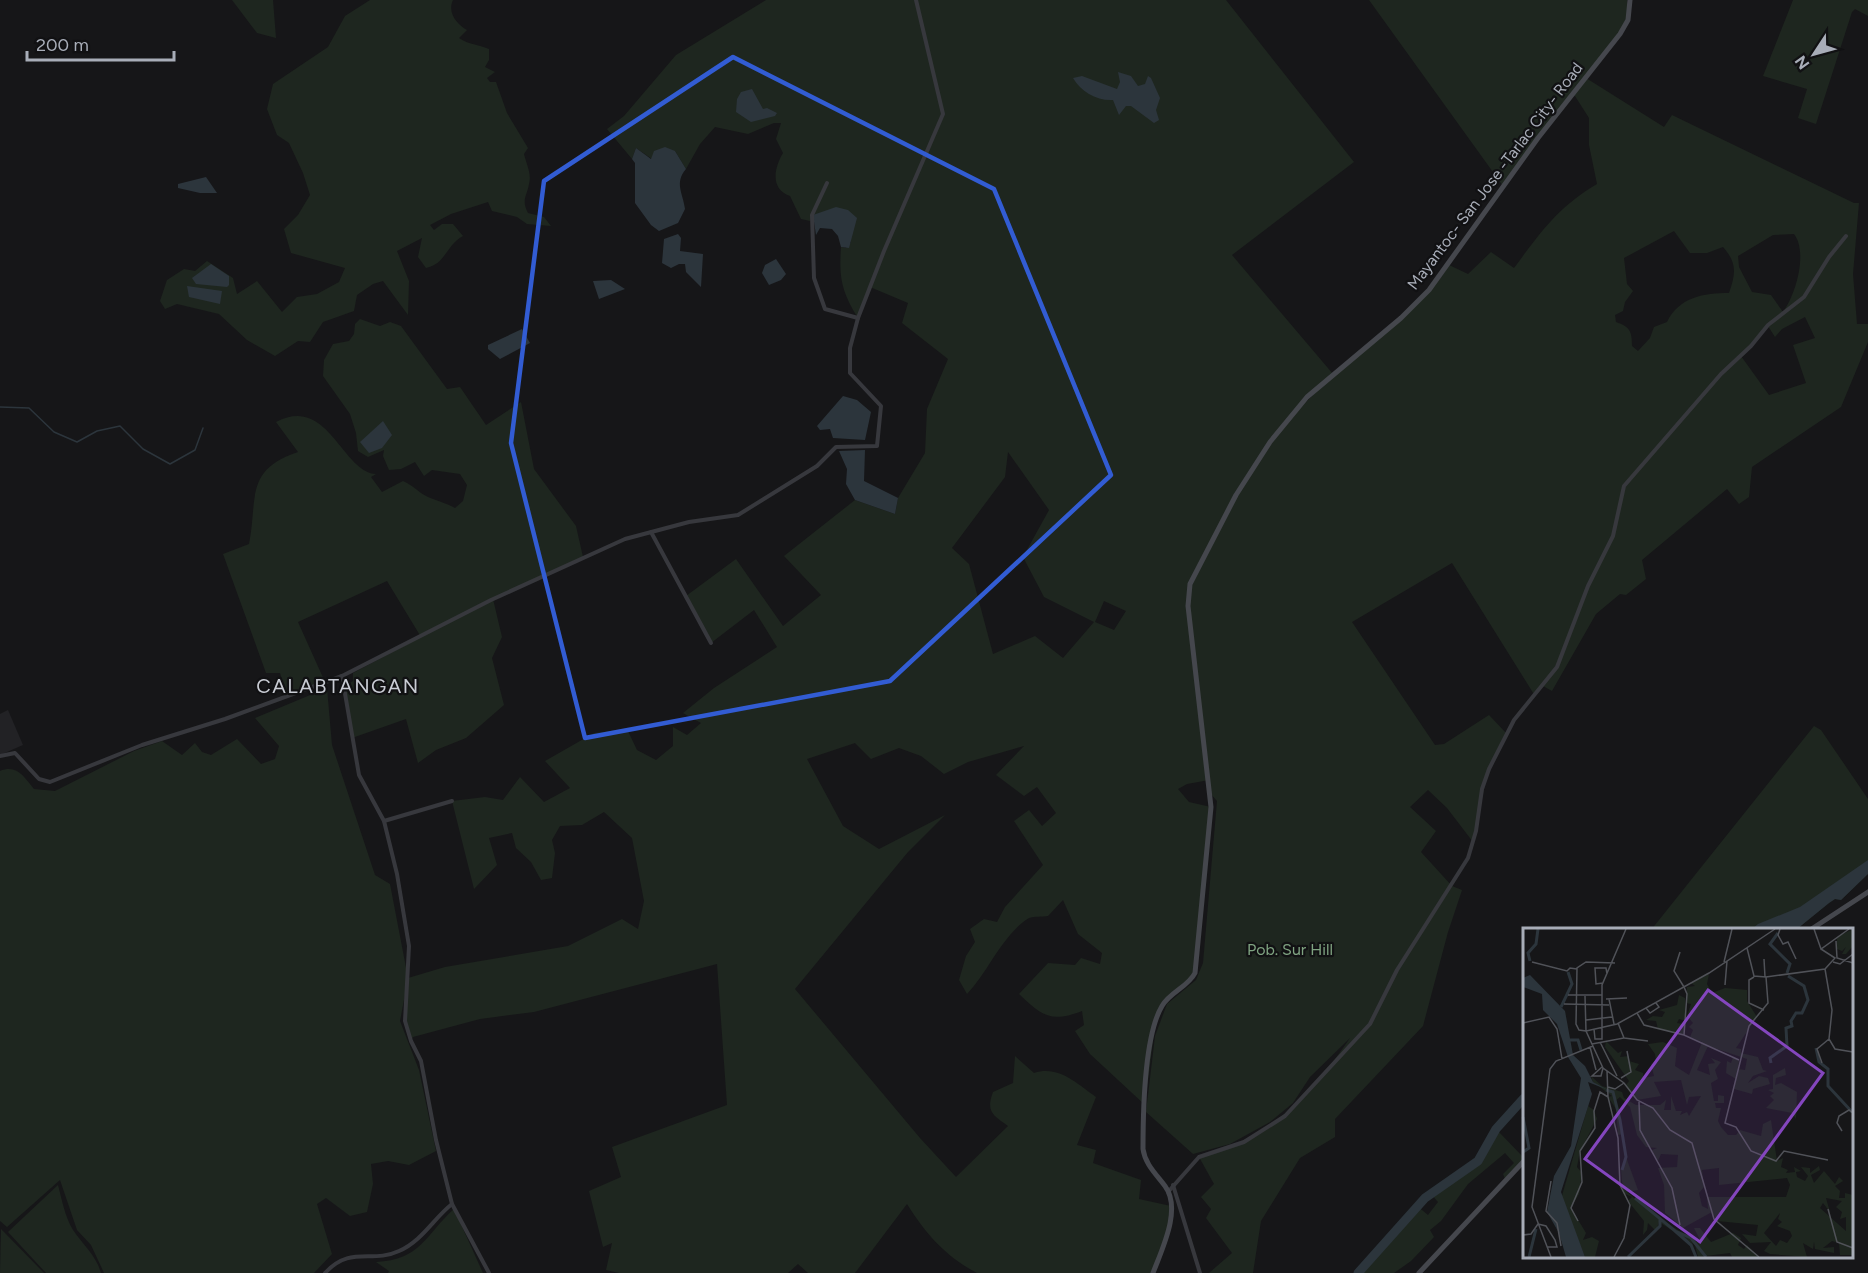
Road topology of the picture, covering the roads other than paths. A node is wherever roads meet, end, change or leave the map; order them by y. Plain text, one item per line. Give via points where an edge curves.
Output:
1 (916, 0) edge
2 (1630, 0) edge
3 (827, 183) dead end
4 (1846, 236) dead end
5 (858, 318) junction
6 (651, 532) junction
7 (711, 643) dead end
8 (342, 676) junction
9 (0, 756) edge
10 (452, 801) dead end
11 (384, 821) junction
12 (1868, 892) edge
13 (1813, 928) edge
14 (1523, 1162) edge
15 (1173, 1184) junction
16 (1168, 1192) junction
17 (452, 1204) junction
18 (325, 1273) edge
19 (489, 1273) edge
20 (1153, 1273) edge
21 (1200, 1273) edge
22 (1419, 1273) edge

1 - 5 street via 942,118
2 - 16 main road, Mayantoc- San Jose -Tarlac City- Road via 1628,20 1620,34 1538,138 1429,290 1307,397 1270,442 1236,495 1190,584 1188,606 1211,807 1195,973 1160,1008 1150,1048 1143,1149
3 - 5 street via 812,215 814,278 825,309
4 - 15 street via 1804,297 1767,326 1721,374 1624,486 1612,536 1557,667 1515,720 1489,769 1468,858 1397,970 1370,1024 1285,1116 1250,1139 1198,1157
5 - 6 street via 848,364 852,377 880,406 877,446 836,447 817,466 738,515
6 - 7 street
6 - 8 street via 568,563
8 - 9 street via 142,745 50,782 39,779 15,753
8 - 11 street via 359,775
10 - 11 street
11 - 17 street via 409,946 405,1021 421,1061
12 - 13 main road
14 - 22 main road
15 - 16 street
15 - 21 street
16 - 20 main road via 1168,1230
17 - 18 street via 401,1250 347,1257
17 - 19 street

